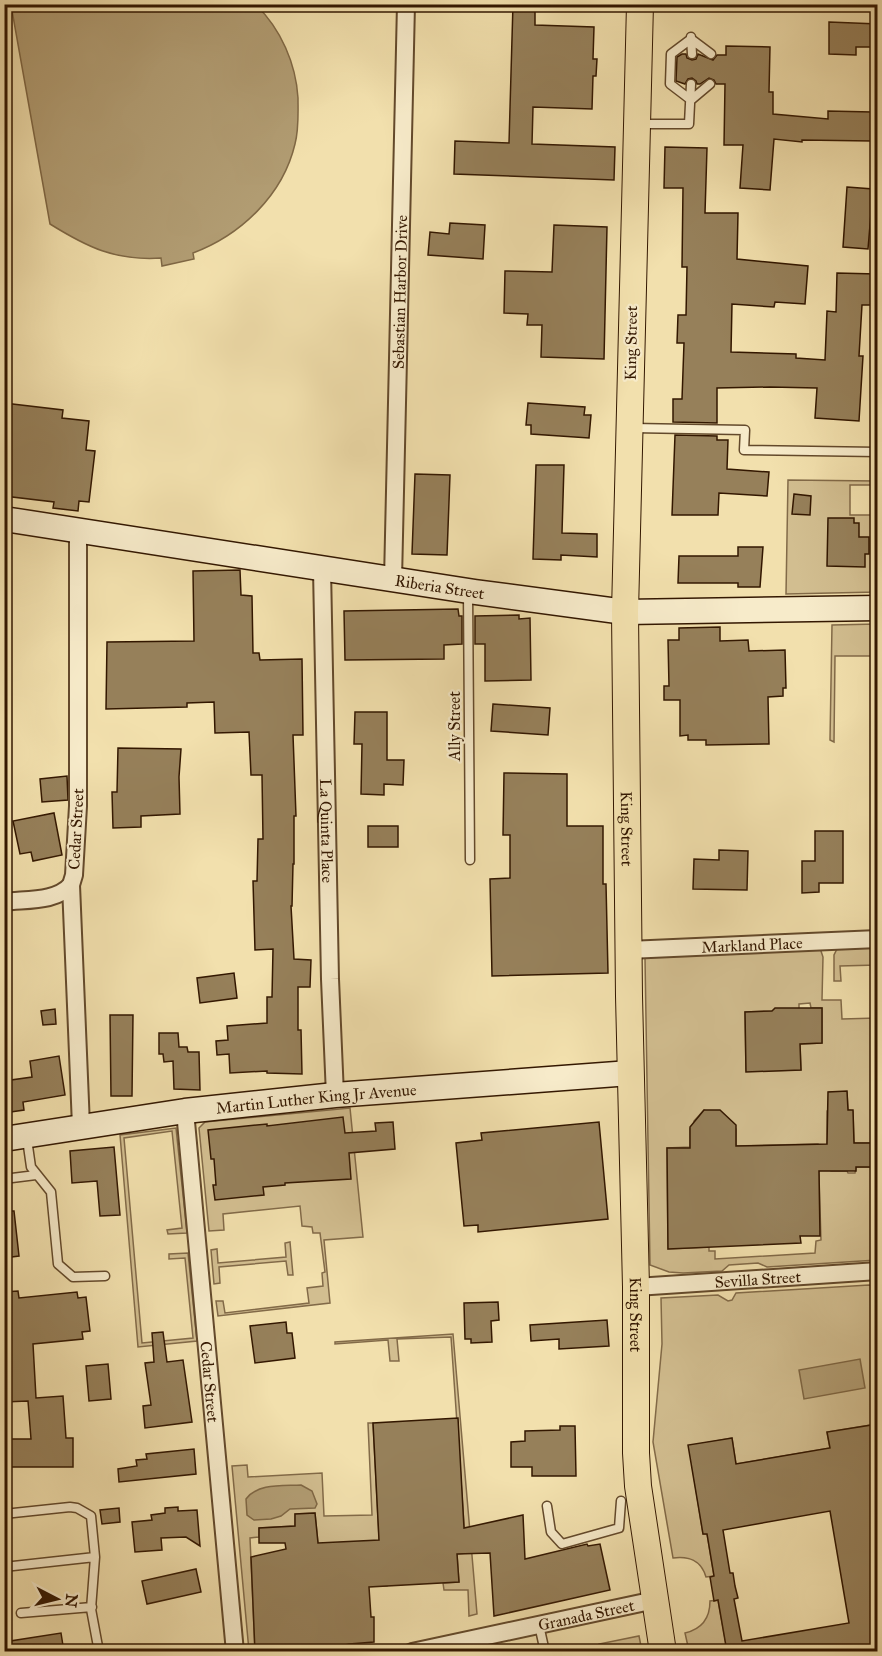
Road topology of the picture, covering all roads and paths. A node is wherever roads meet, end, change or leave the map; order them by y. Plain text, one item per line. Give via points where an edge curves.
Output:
1 (406, 4) edge
2 (640, 4) edge
3 (691, 37) junction
4 (692, 54) dead end
5 (711, 54) dead end
6 (691, 84) dead end
7 (710, 84) dead end
8 (691, 100) junction
9 (637, 124) junction
10 (629, 428) junction
11 (878, 452) edge
12 (4, 519) edge
13 (78, 531) junction
14 (322, 569) junction
15 (393, 580) junction
16 (468, 591) junction
17 (878, 608) edge
18 (626, 612) junction
19 (470, 860) dead end
20 (71, 885) junction
21 (4, 902) edge
22 (878, 939) edge
23 (628, 950) junction
24 (630, 1073) junction
25 (335, 1095) junction
26 (185, 1110) junction
27 (81, 1126) junction
28 (15, 1137) edge
29 (36, 1175) junction
30 (4, 1179) edge
31 (878, 1271) edge
32 (105, 1276) dead end
33 (636, 1287) junction
34 (621, 1501) dead end
35 (547, 1506) dead end
36 (4, 1514) edge
37 (95, 1557) junction
38 (4, 1567) edge
39 (655, 1600) junction
40 (92, 1606) junction
41 (21, 1613) dead end
42 (539, 1625) junction
43 (99, 1652) edge
44 (234, 1652) edge
45 (412, 1652) edge
46 (545, 1652) edge
47 (663, 1652) edge

1 - 15 street, Sebastian Harbor Drive
2 - 9 main road, King Street
3 - 4 lane
3 - 5 lane
3 - 8 lane via 671,54 670,84
6 - 8 lane
7 - 8 lane
8 - 9 lane via 689,124
9 - 10 main road, King Street
10 - 11 lane via 745,430 744,450
10 - 18 main road, King Street
12 - 13 street, Riberia Street
13 - 14 street, Riberia Street
13 - 20 street, Cedar Street via 78,806
14 - 15 street, Riberia Street
14 - 25 street, La Quinta Place
15 - 16 street, Riberia Street
16 - 18 street, Riberia Street
16 - 19 lane, Ally Street
17 - 18 street, Riberia Street
18 - 23 main road, King Street
20 - 21 street via 55,896
20 - 27 street, Cedar Street
22 - 23 street, Markland Place
23 - 24 main road, King Street
24 - 25 street, Martin Luther King Jr Avenue
24 - 33 main road, King Street
25 - 26 street, Martin Luther King Jr Avenue
26 - 27 street, Martin Luther King Jr Avenue
26 - 44 street, Cedar Street
27 - 28 street, Martin Luther King Jr Avenue
28 - 29 lane
29 - 30 lane
29 - 32 lane via 51,1192 58,1264 74,1277
31 - 33 street, Sevilla Street
33 - 39 main road, King Street via 638,1486
34 - 35 lane via 619,1528 562,1544 551,1532
36 - 37 lane via 77,1508 91,1516
37 - 38 lane
37 - 40 lane
39 - 42 street, Granada Street
39 - 47 main road, King Street
40 - 41 lane
40 - 43 lane
42 - 45 street, Granada Street
42 - 46 lane

